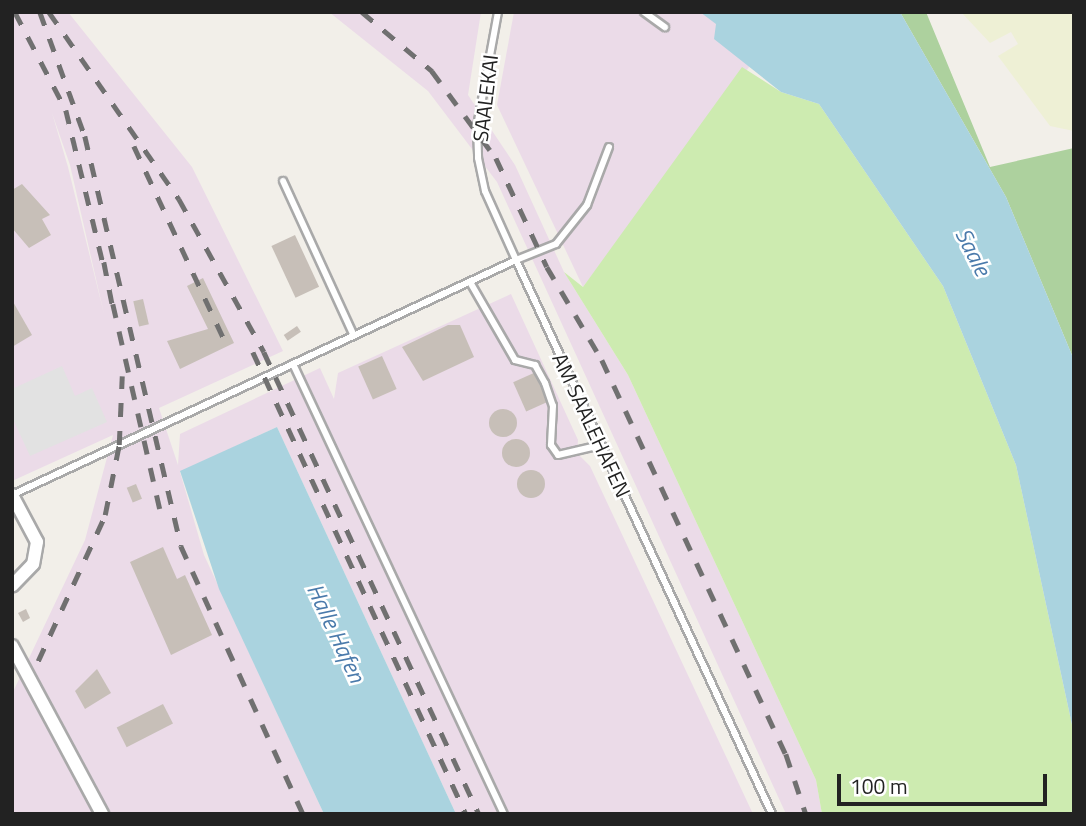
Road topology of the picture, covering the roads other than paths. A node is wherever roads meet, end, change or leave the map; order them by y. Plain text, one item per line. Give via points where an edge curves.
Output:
1 (498, 12) edge
2 (644, 12) edge
3 (665, 27) dead end
4 (609, 147) dead end
5 (283, 181) dead end
6 (516, 260) junction
7 (470, 282) junction
8 (354, 335) junction
9 (293, 364) junction
10 (601, 445) junction
11 (13, 494) edge
12 (12, 586) edge
13 (12, 646) edge
14 (102, 814) edge
15 (504, 814) edge
16 (772, 814) edge

1 - 6 lane, SAALEKAI via 477,126 478,158 485,191
2 - 3 lane
4 - 6 lane via 587,205 555,244
5 - 8 lane
6 - 7 lane
6 - 10 lane, AM SAALEHAFEN
7 - 8 lane
7 - 10 lane via 515,360 536,365 553,406 551,445 558,455
8 - 9 lane
9 - 11 lane
9 - 15 lane
10 - 16 lane, AM SAALEHAFEN
11 - 12 street via 37,542 33,564
13 - 14 street

